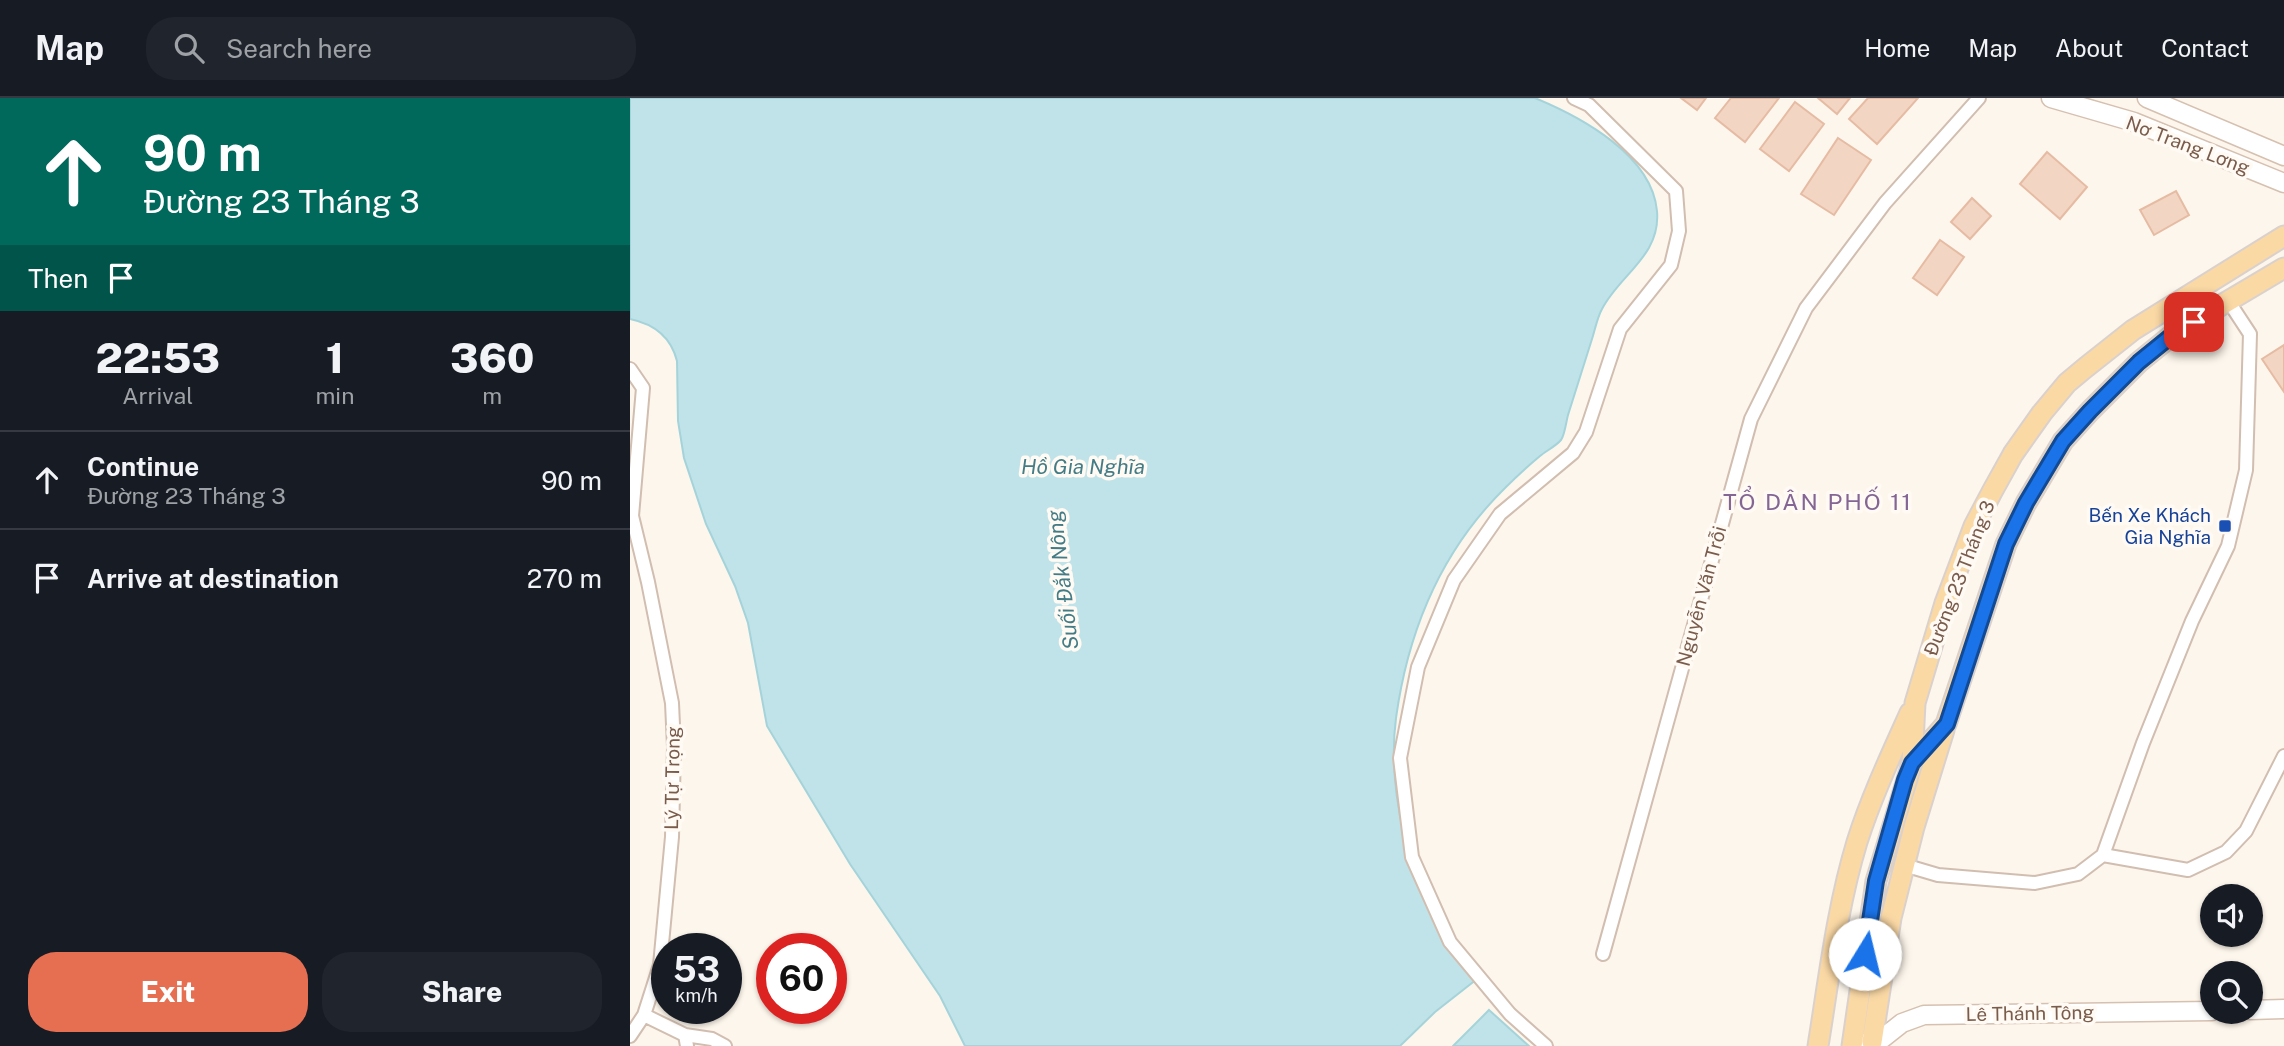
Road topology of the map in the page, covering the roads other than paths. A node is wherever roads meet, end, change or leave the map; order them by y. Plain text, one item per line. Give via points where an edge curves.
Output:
1 (1574, 98) edge
2 (1979, 98) edge
3 (2051, 98) edge
4 (2147, 98) edge
5 (2284, 156) edge
6 (2284, 183) edge
7 (2284, 236) edge
8 (2284, 268) edge
9 (2229, 302) junction
10 (630, 369) edge
11 (631, 516) edge
12 (1914, 703) junction
13 (1947, 724) junction
14 (2284, 756) edge
15 (1908, 771) junction
16 (2103, 855) junction
17 (1904, 865) junction
18 (1603, 954) dead end
19 (2263, 1010) edge
20 (2284, 1010) edge
21 (2200, 1011) edge
22 (644, 1015) junction
23 (630, 1036) edge
24 (686, 1040) edge
25 (1860, 1045) edge
26 (725, 1046) edge
27 (1546, 1046) edge
28 (1818, 1046) edge

1 - 27 street via 1589,105 1676,191 1679,230 1671,265 1620,329 1586,432 1573,453 1500,514 1454,580 1418,667 1400,758 1412,857 1450,942 1510,1014
2 - 18 street, Nguyễn Văn Trỗi via 1885,203 1806,308 1751,419
3 - 6 street, Nơ Trang Lơng via 2134,122
4 - 5 street, Nơ Trang Lơng
7 - 12 main road, Đường 23 Tháng 3 via 2133,330 2067,383 2042,413 2013,454 1974,526
8 - 9 main road, Đường 23 Tháng 3
9 - 13 main road, Đường 23 Tháng 3 via 2176,332 2139,362 2063,441 2006,544
9 - 16 street via 2250,334 2246,470 2228,546 2187,634
10 - 11 street, Lý Tự Trọng via 643,388
11 - 22 street, Lý Tự Trọng via 668,679 674,747 672,837 660,965
12 - 15 main road, Đường 23 Tháng 3
12 - 28 main road via 1858,840 1840,914
13 - 15 main road, Đường 23 Tháng 3
13 - 17 main road
14 - 16 street via 2246,831 2226,852 2188,870
15 - 25 main road via 1876,881
16 - 17 street via 2078,874 2035,883 1938,875
17 - 25 main road
19 - 20 street
21 - 25 street, Lê Thánh Tông via 1924,1015
22 - 23 street, Lý Tự Trọng
22 - 24 street
24 - 26 street via 712,1039

